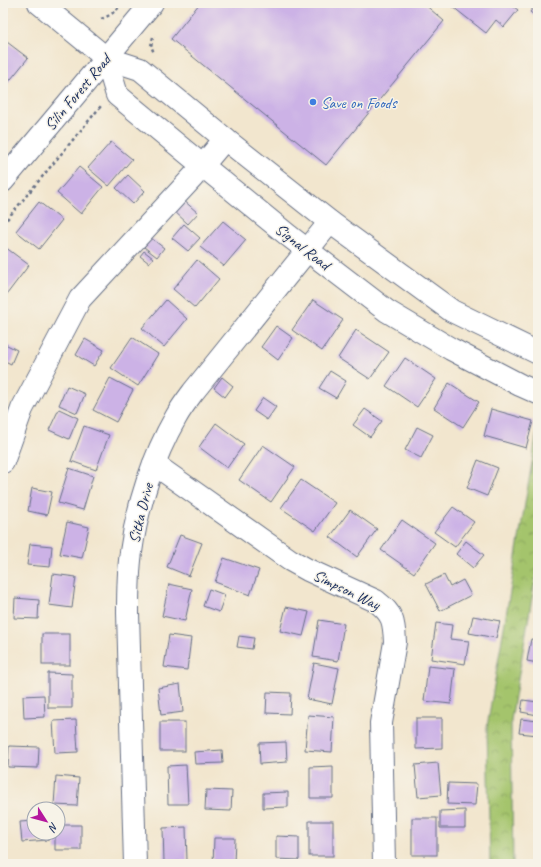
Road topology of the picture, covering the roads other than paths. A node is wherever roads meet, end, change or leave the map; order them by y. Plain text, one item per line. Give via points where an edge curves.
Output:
1 (39, 3) edge
2 (152, 3) edge
3 (106, 58) junction
4 (225, 139) junction
5 (203, 166) junction
6 (3, 181) edge
7 (330, 222) junction
8 (307, 249) junction
9 (538, 353) edge
10 (538, 393) edge
11 (3, 462) edge
12 (154, 464) junction
13 (135, 864) edge
14 (384, 864) edge

1 - 3 street
2 - 3 street, Silin Forest Road
3 - 4 street via 140,69
3 - 5 street, Signal Road via 117,95
3 - 6 street, Silin Forest Road
4 - 5 street
4 - 7 street
5 - 8 street, Signal Road
5 - 11 street via 80,299 22,409
7 - 8 street, Sitka Drive
7 - 9 street via 452,312
8 - 10 street, Signal Road via 387,311
8 - 12 street, Sitka Drive via 193,392 176,417
12 - 13 street, Sitka Drive via 137,521 128,580
12 - 14 street, Simpson Way via 290,560 376,600 386,608 393,619 395,642 381,722

